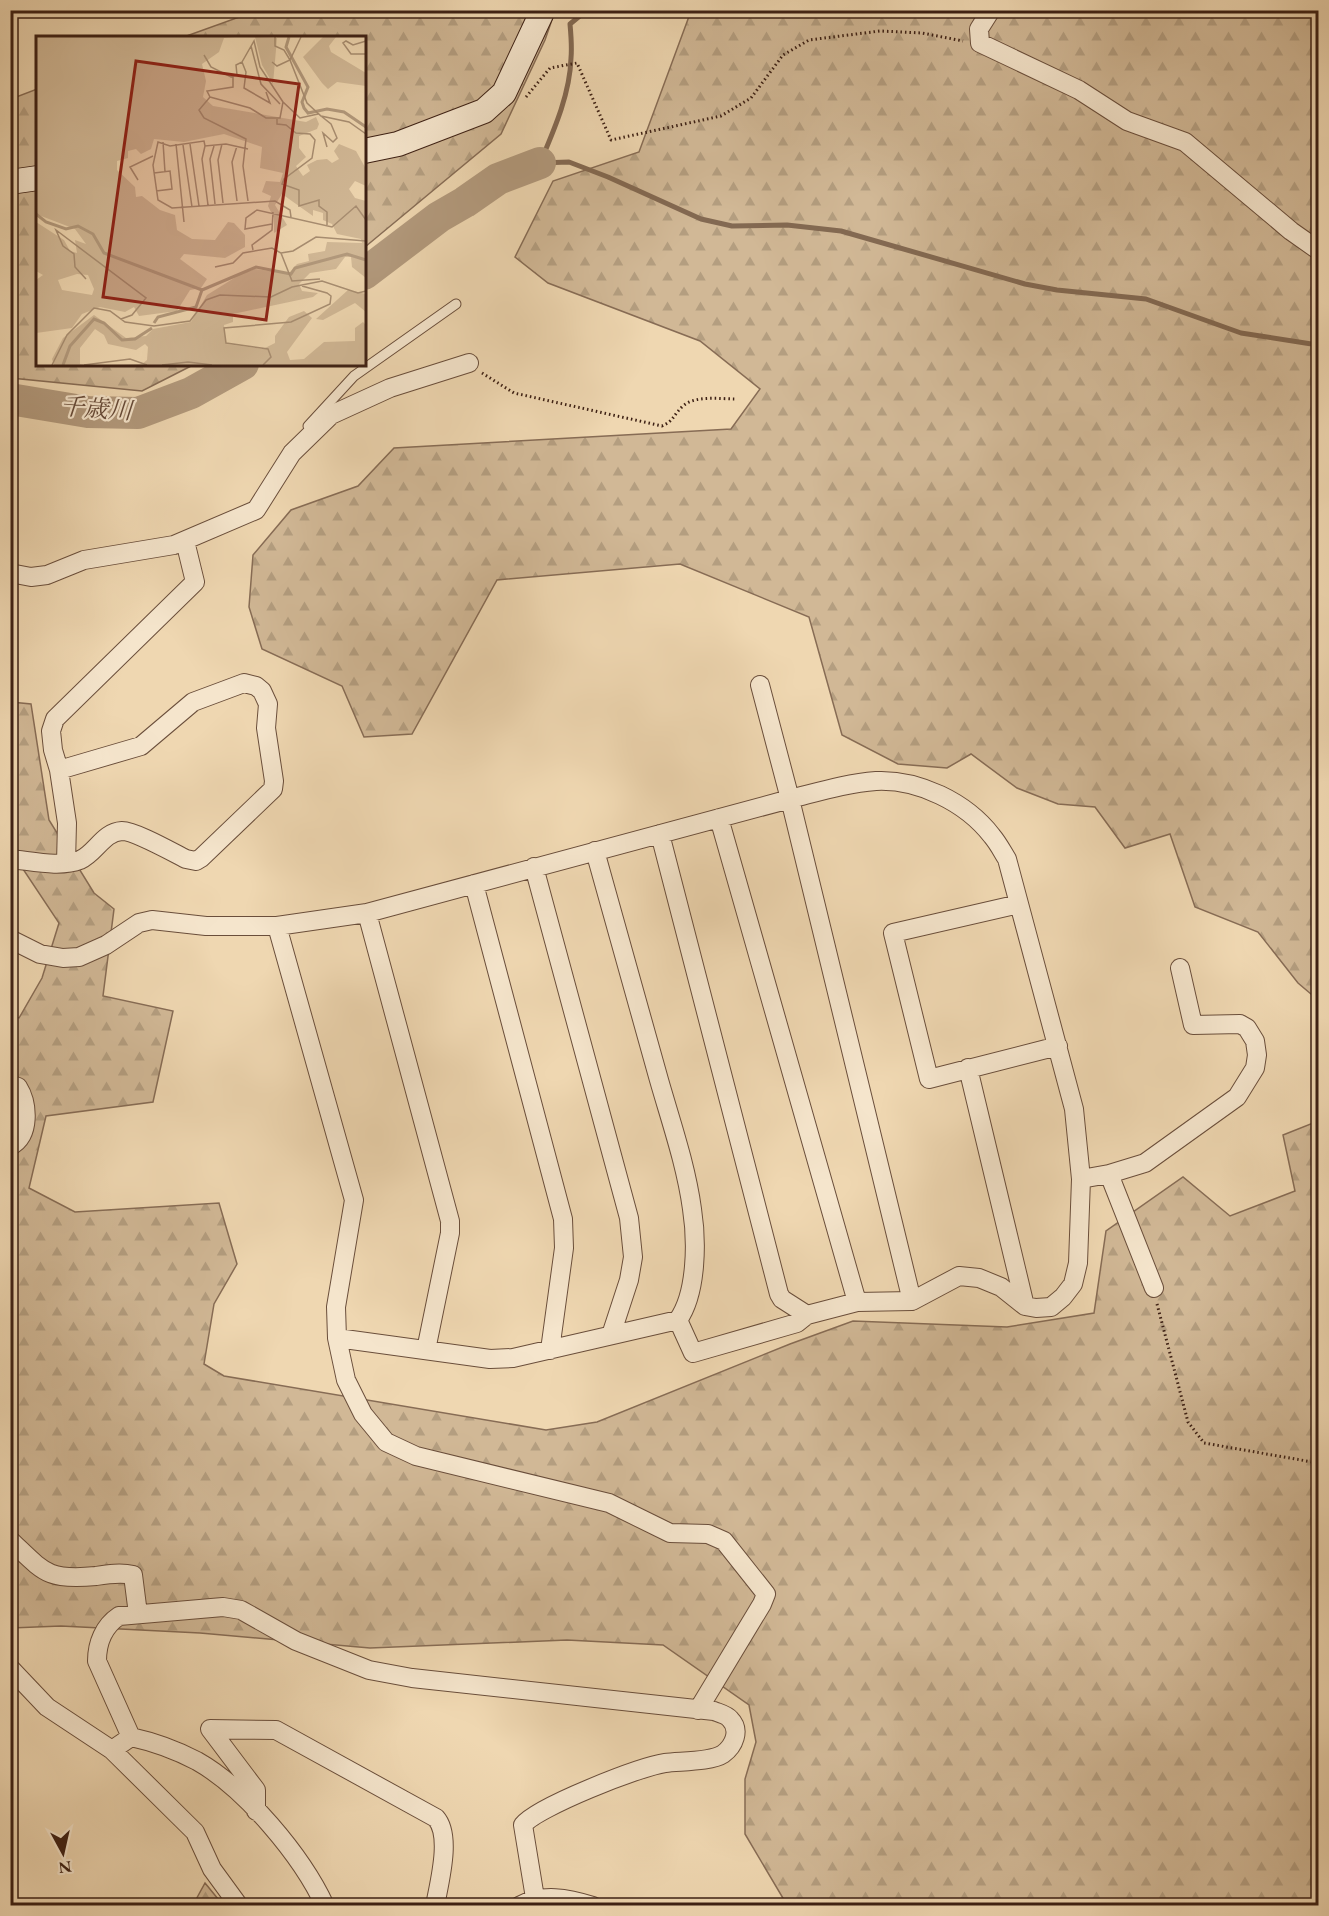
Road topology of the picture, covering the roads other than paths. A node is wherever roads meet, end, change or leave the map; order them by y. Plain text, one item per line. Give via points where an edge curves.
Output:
1 (543, 10) edge
2 (992, 10) edge
3 (366, 151) edge
4 (36, 178) edge
5 (10, 182) edge
6 (1318, 250) edge
7 (456, 304) dead end
8 (469, 363) road end
9 (301, 444) junction
10 (185, 541) junction
11 (10, 573) edge
12 (760, 685) dead end
13 (59, 770) junction
14 (790, 800) junction
15 (719, 818) junction
16 (660, 834) junction
17 (595, 851) junction
18 (10, 859) edge
19 (66, 863) junction
20 (534, 867) junction
21 (474, 884) junction
22 (1019, 904) junction
23 (367, 913) junction
24 (277, 926) junction
25 (10, 939) edge
26 (1180, 968) dead end
27 (1058, 1046) junction
28 (968, 1068) junction
29 (10, 1084) edge
30 (10, 1146) edge
31 (1109, 1174) junction
32 (1082, 1179) junction
33 (1154, 1288) road end
34 (912, 1300) junction
35 (857, 1302) junction
36 (1025, 1306) junction
37 (807, 1315) junction
38 (678, 1320) junction
39 (611, 1335) junction
40 (337, 1338) junction
41 (426, 1350) junction
42 (550, 1350) junction
43 (10, 1540) edge
44 (138, 1614) junction
45 (10, 1668) edge
46 (701, 1706) junction
47 (131, 1737) junction
48 (112, 1750) junction
49 (256, 1811) junction
50 (527, 1902) edge
51 (239, 1905) edge
52 (325, 1905) edge
53 (435, 1905) edge
54 (593, 1905) edge

1 - 3 main road via 504,93 484,111 398,144
2 - 6 street via 980,28 980,43 1079,90 1127,121 1185,142
4 - 5 main road
7 - 9 lane via 354,376 302,432
8 - 9 street via 390,388 331,414
9 - 10 street via 256,510
10 - 11 street via 84,560 47,575
10 - 13 street via 195,582 55,719 51,731
12 - 14 street
13 - 19 street via 67,823
13 - 19 street via 141,746 187,705 244,683 256,686 266,697 273,789 201,858 191,861 125,831 112,833 87,856
14 - 15 street
14 - 22 street via 876,781 911,784 947,799 993,836 1007,859
14 - 34 street
15 - 16 street
15 - 35 street
16 - 17 street
16 - 37 street via 779,1294
17 - 20 street
17 - 38 street via 692,1209 694,1266 685,1309
18 - 19 street
20 - 21 street
20 - 39 street via 629,1218 633,1257
21 - 23 street
21 - 42 street via 563,1219 564,1248
22 - 27 street
22 - 28 street via 893,933 929,1079
23 - 24 street
23 - 41 street via 450,1221
24 - 25 street via 206,926 152,920 139,923 79,957 63,958 40,954
24 - 40 street via 354,1200 336,1307
26 - 31 street via 1193,1025 1240,1024 1247,1028 1255,1041 1255,1068 1237,1097 1162,1152 1146,1163
27 - 28 street
27 - 32 street via 1074,1109
28 - 36 street
29 - 30 street via 24,1096 26,1118 22,1135
31 - 32 street
31 - 33 street
32 - 36 street via 1078,1263 1073,1284 1051,1307
34 - 35 street
34 - 36 street via 959,1276 979,1278 1001,1287
35 - 37 street
37 - 38 street via 797,1323 693,1353
38 - 39 street
39 - 42 street
40 - 41 street
40 - 46 street via 346,1380 363,1414 386,1442 416,1456 609,1503 670,1533 708,1534 724,1541 766,1594
41 - 42 street via 490,1359
43 - 44 street via 44,1571 59,1577 133,1575
44 - 46 street via 223,1607 241,1610 296,1641 369,1670 412,1678
44 - 47 street via 119,1616 112,1621 97,1650 97,1661
45 - 48 street via 46,1707
46 - 50 street via 730,1718 735,1727 736,1735 723,1754 639,1770 550,1807 523,1825
47 - 48 street
47 - 49 street via 197,1761 230,1784
48 - 51 street via 195,1832 212,1869
49 - 52 street via 298,1860
49 - 53 street via 255,1790 210,1729 276,1730 436,1818 444,1832 444,1845
50 - 54 street via 548,1897

